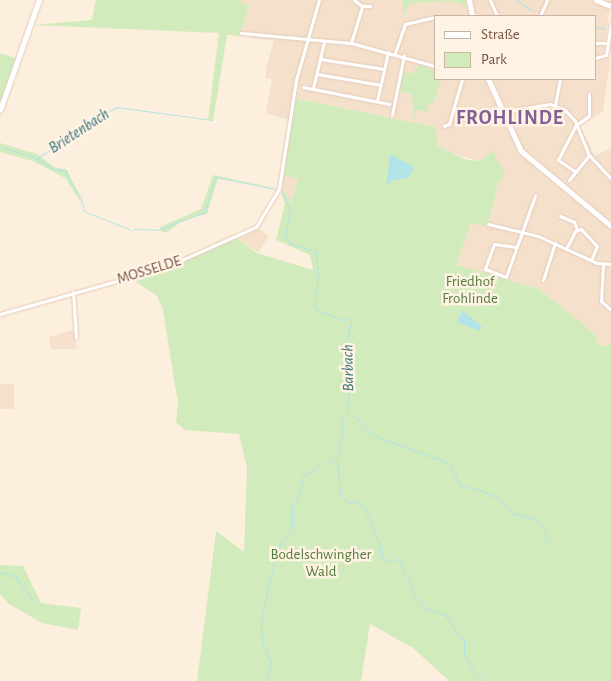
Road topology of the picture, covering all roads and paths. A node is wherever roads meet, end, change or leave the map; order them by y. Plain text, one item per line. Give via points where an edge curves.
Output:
1 (39, 0) edge
2 (319, 0) edge
3 (354, 0) edge
4 (469, 0) edge
5 (490, 0) edge
6 (547, 0) edge
7 (596, 0) edge
8 (608, 3) edge
9 (362, 6) junction
10 (370, 6) dead end
11 (472, 15) edge
12 (497, 15) edge
13 (540, 15) edge
14 (434, 17) edge
15 (611, 22) edge
16 (241, 33) dead end
17 (307, 41) junction
18 (324, 42) junction
19 (352, 43) junction
20 (596, 43) edge
21 (605, 43) junction
22 (388, 52) junction
23 (395, 53) junction
24 (404, 55) junction
25 (320, 58) junction
26 (596, 58) edge
27 (434, 66) edge
28 (384, 69) junction
29 (317, 74) junction
30 (462, 80) edge
31 (488, 80) edge
32 (560, 80) edge
33 (380, 85) junction
34 (303, 87) dead end
35 (313, 88) junction
36 (589, 94) dead end
37 (377, 101) junction
38 (389, 104) dead end
39 (555, 105) junction
40 (0, 110) edge
41 (500, 112) junction
42 (392, 115) dead end
43 (576, 125) junction
44 (444, 126) dead end
45 (589, 156) junction
46 (576, 172) junction
47 (611, 179) edge
48 (569, 180) dead end
49 (535, 196) dead end
50 (560, 216) dead end
51 (488, 224) dead end
52 (611, 226) edge
53 (577, 229) junction
54 (521, 231) junction
55 (555, 243) junction
56 (516, 247) junction
57 (566, 249) junction
58 (591, 260) junction
59 (603, 264) junction
60 (611, 264) edge
61 (544, 280) dead end
62 (73, 292) junction
63 (611, 310) edge
64 (0, 314) edge
65 (76, 337) dead end

1 - 40 street
2 - 17 street
3 - 9 street
4 - 11 main road
5 - 12 street
6 - 13 street
7 - 8 street
9 - 10 street
9 - 19 street
14 - 23 street via 405,24
15 - 21 street
16 - 17 street
17 - 18 street
17 - 62 street, MOSSELDE via 296,80 278,193 260,223 166,266
18 - 19 street
18 - 25 street
19 - 22 street
20 - 21 street
21 - 26 street via 606,55
22 - 23 street
22 - 28 street
23 - 24 street
24 - 27 street
24 - 42 street
25 - 28 street
25 - 29 street
28 - 33 street
29 - 33 street
29 - 35 street
30 - 44 street via 449,124
31 - 41 main road
32 - 39 street
33 - 37 street
34 - 35 street
35 - 37 street
36 - 43 street via 589,116
37 - 38 street
39 - 41 street
39 - 43 street via 569,112
41 - 52 main road via 526,158
43 - 45 street
43 - 46 street via 558,160
45 - 46 street
45 - 47 street
46 - 48 street
49 - 54 street
50 - 53 street via 574,222
51 - 54 street
53 - 57 street
53 - 58 street via 596,244
54 - 55 street
54 - 56 street
55 - 57 street
55 - 61 street
56 - 56 street via 494,244 485,270 506,277
57 - 58 street
58 - 59 street
59 - 60 street
59 - 63 street via 602,301
62 - 64 street, MOSSELDE
62 - 65 street

